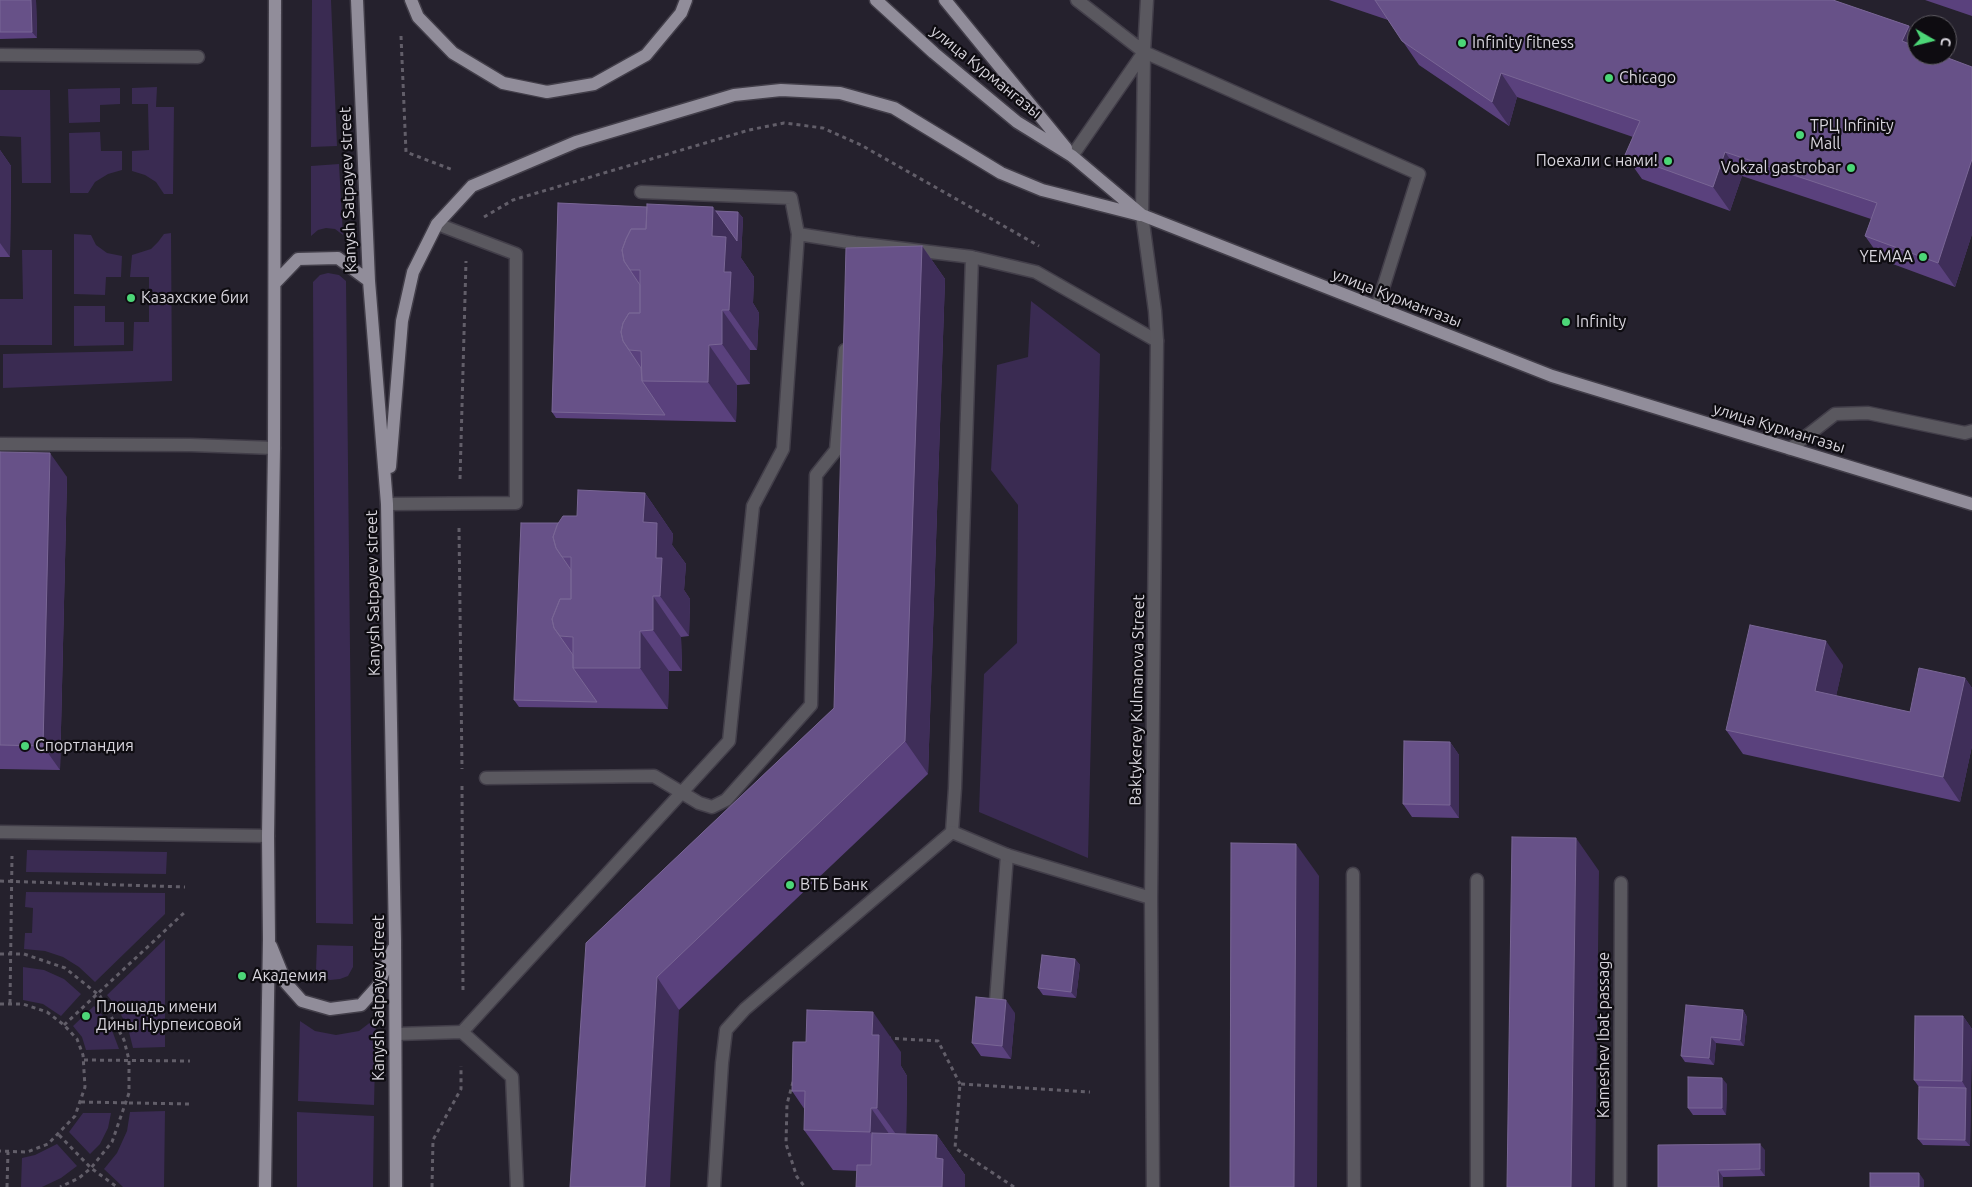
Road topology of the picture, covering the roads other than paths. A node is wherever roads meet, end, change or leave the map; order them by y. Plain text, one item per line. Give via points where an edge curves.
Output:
1 (275, 0) edge
2 (357, 0) edge
3 (411, 0) edge
4 (686, 0) edge
5 (876, 0) edge
6 (945, 0) edge
7 (1077, 0) edge
8 (1148, 0) edge
9 (1144, 52) junction
10 (0, 56) edge
11 (198, 56) dead end
12 (1072, 156) junction
13 (641, 192) dead end
14 (1142, 215) junction
15 (437, 224) junction
16 (798, 234) junction
17 (972, 257) junction
18 (368, 282) junction
19 (274, 283) junction
20 (1377, 307) junction
21 (1157, 340) junction
22 (846, 342) edge
23 (1972, 431) edge
24 (0, 444) edge
25 (274, 448) junction
26 (1790, 449) junction
27 (387, 504) junction
28 (1972, 504) edge
29 (486, 778) dead end
30 (681, 792) junction
31 (6, 832) edge
32 (952, 832) junction
33 (268, 836) junction
34 (1006, 855) junction
35 (1353, 874) dead end
36 (1477, 880) dead end
37 (1621, 883) dead end
38 (1151, 898) junction
39 (269, 939) junction
40 (395, 941) junction
41 (996, 1001) edge
42 (462, 1032) junction
43 (396, 1034) junction
44 (265, 1187) edge
45 (396, 1187) edge
46 (516, 1187) edge
47 (714, 1187) edge
48 (1153, 1187) edge
49 (1354, 1187) edge
50 (1477, 1187) edge
51 (1620, 1187) edge

1 - 19 main road
2 - 18 main road, Kanysh Satpayev street
3 - 4 main road via 418,17 452,53 503,83 547,92 594,84 646,55 681,13
5 - 12 main road, улица Курмангазы via 1017,122
6 - 12 main road
7 - 9 street
8 - 9 street, Baktykerey Kulmanova Street
9 - 12 street
9 - 14 street, Baktykerey Kulmanova Street
9 - 20 street via 1419,174
10 - 11 street
12 - 14 main road, улица Курмангазы
13 - 16 street via 791,198
14 - 15 main road via 1042,190 1001,173 894,108 840,94 781,90 734,95 576,142 472,186
14 - 20 main road, улица Курмангазы
14 - 21 street, Baktykerey Kulmanova Street
15 - 27 main road via 413,272 402,321
15 - 27 street via 516,254 516,503
16 - 17 street via 854,248
16 - 30 street via 783,450 752,506 729,741
17 - 21 street via 1036,272
17 - 32 street
18 - 19 main road via 338,258 298,259
18 - 27 main road, Kanysh Satpayev street
19 - 25 main road
20 - 26 main road, улица Курмангазы via 1552,376
21 - 38 street, Baktykerey Kulmanova Street
22 - 30 street via 836,450 816,474 811,705 726,800 712,807
23 - 26 street via 1868,414 1835,414
24 - 25 street
25 - 33 main road
26 - 28 main road, улица Курмангазы
27 - 40 main road, Kanysh Satpayev street
29 - 30 street via 654,776
30 - 42 street
31 - 33 street
32 - 34 street
32 - 47 street via 745,1009 726,1030
33 - 39 main road
34 - 38 street
34 - 41 street
35 - 49 street
36 - 50 street
37 - 51 street, Kameshev Ibat passage
38 - 48 street, Baktykerey Kulmanova Street
39 - 40 main road via 286,982 302,1001 330,1010 361,1005 378,986
39 - 44 main road
40 - 43 main road, Kanysh Satpayev street
42 - 43 street
42 - 46 street via 512,1077
43 - 45 main road, Kanysh Satpayev street

